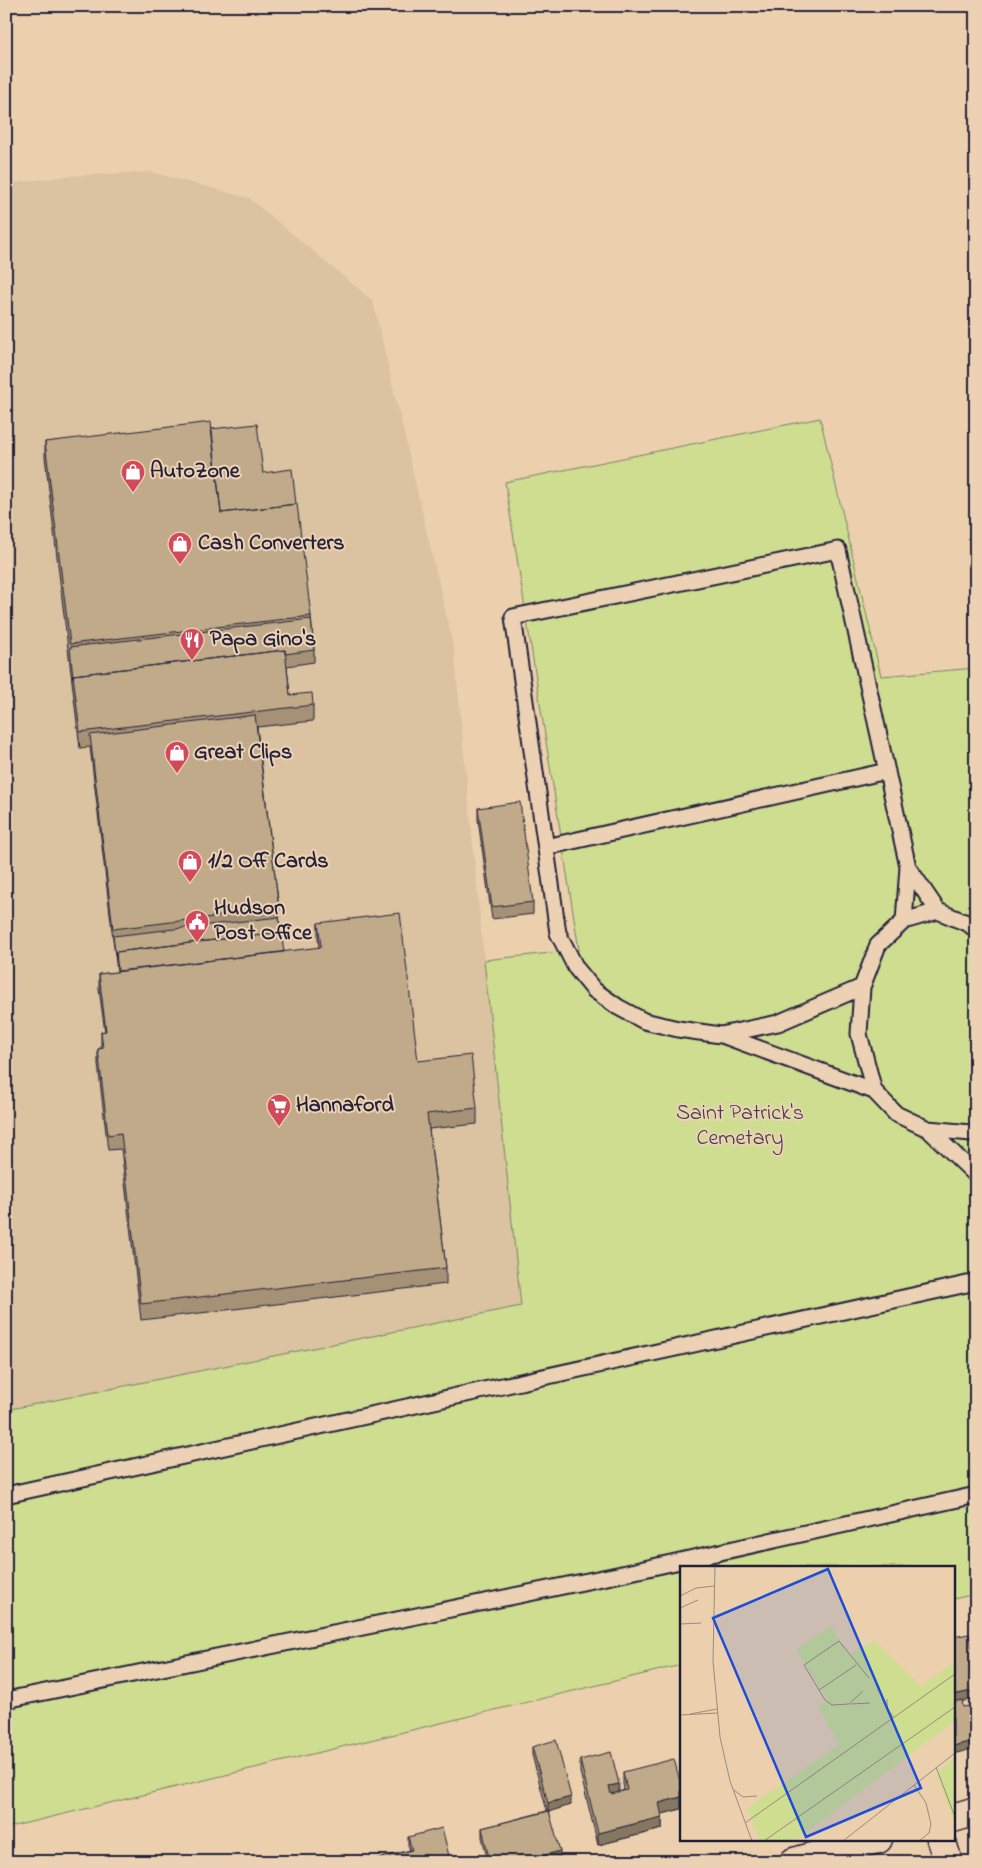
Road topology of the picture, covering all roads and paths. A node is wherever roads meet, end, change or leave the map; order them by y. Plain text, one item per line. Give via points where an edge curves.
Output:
1 (887, 771) junction
2 (546, 847) junction
3 (908, 867) junction
4 (938, 911) junction
5 (904, 921) junction
6 (976, 930) edge
7 (862, 987) junction
8 (721, 1035) junction
9 (874, 1091) junction
10 (928, 1130) junction
11 (976, 1131) edge
12 (976, 1175) edge
13 (976, 1282) edge
14 (6, 1495) edge
15 (976, 1495) edge
16 (6, 1700) edge
17 (976, 1811) edge
18 (954, 1818) edge
19 (874, 1840) edge
20 (940, 1840) edge
21 (794, 1862) edge
22 (948, 1862) edge

1 - 2 lane
1 - 2 lane via 838,550 513,617
1 - 3 lane
2 - 8 lane via 558,933 576,968 594,990 618,1008 644,1021
3 - 4 lane
3 - 5 lane
4 - 5 lane
4 - 6 lane
5 - 7 lane via 878,945
7 - 8 lane via 778,1023
7 - 9 lane via 859,1034
8 - 9 lane
9 - 10 lane via 896,1114
10 - 11 lane
10 - 12 lane
13 - 14 lane
15 - 16 lane via 617,1575
17 - 18 street
19 - 21 street
20 - 22 street

